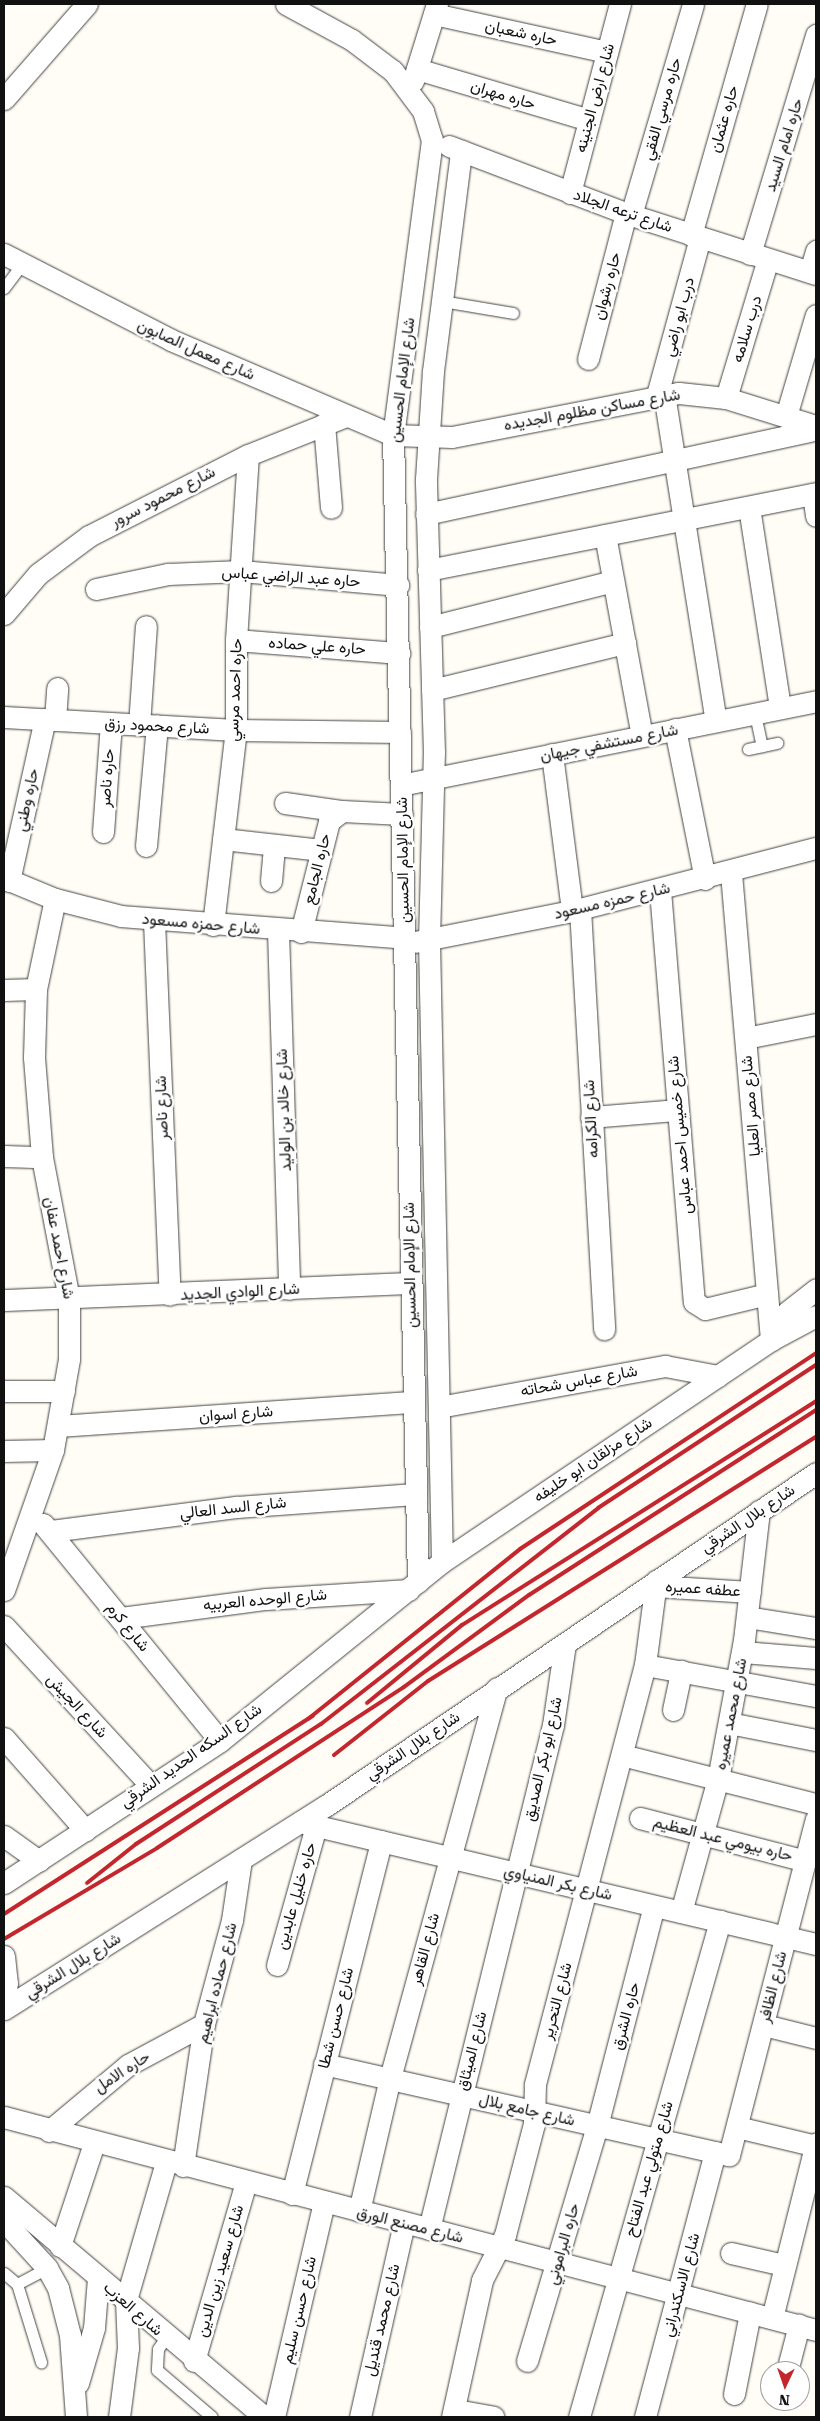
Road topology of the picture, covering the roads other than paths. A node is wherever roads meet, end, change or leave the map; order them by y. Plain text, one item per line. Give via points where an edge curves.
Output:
1 (87, 4) edge
2 (286, 4) edge
3 (620, 4) edge
4 (693, 4) edge
5 (757, 4) edge
6 (436, 9) edge
7 (816, 35) edge
8 (607, 52) junction
9 (417, 69) junction
10 (410, 91) junction
11 (4, 99) edge
12 (589, 120) junction
13 (432, 140) junction
14 (461, 151) junction
15 (570, 193) junction
16 (629, 214) junction
17 (696, 237) junction
18 (816, 251) edge
19 (4, 254) edge
20 (759, 257) junction
21 (22, 264) junction
22 (813, 273) edge
23 (4, 288) edge
24 (442, 301) junction
25 (513, 313) dead end
26 (816, 315) edge
27 (588, 359) dead end
28 (661, 395) junction
29 (726, 398) junction
30 (346, 416) junction
31 (786, 416) junction
32 (324, 424) junction
33 (816, 428) edge
34 (393, 435) junction
35 (427, 439) junction
36 (248, 455) junction
37 (675, 460) junction
38 (815, 494) edge
39 (749, 506) junction
40 (331, 508) dead end
41 (426, 514) junction
42 (816, 516) edge
43 (684, 519) junction
44 (605, 535) junction
45 (428, 570) junction
46 (241, 571) junction
47 (614, 581) junction
48 (398, 585) junction
49 (96, 588) dead end
50 (4, 614) edge
51 (146, 626) dead end
52 (430, 627) junction
53 (236, 640) junction
54 (625, 643) junction
55 (399, 652) junction
56 (57, 688) dead end
57 (432, 690) junction
58 (816, 701) edge
59 (780, 708) junction
60 (754, 714) junction
61 (4, 717) edge
62 (50, 720) junction
63 (716, 721) junction
64 (111, 723) junction
65 (148, 725) junction
66 (676, 729) junction
67 (236, 730) junction
68 (400, 732) junction
69 (642, 736) junction
70 (777, 743) dead end
71 (762, 746) junction
72 (748, 749) dead end
73 (552, 754) junction
74 (434, 778) junction
75 (401, 784) junction
76 (285, 803) dead end
77 (342, 811) junction
78 (402, 814) junction
79 (103, 832) dead end
80 (223, 839) junction
81 (274, 845) junction
82 (146, 846) dead end
83 (816, 848) edge
84 (321, 850) junction
85 (730, 873) junction
86 (7, 879) edge
87 (706, 879) junction
88 (271, 881) dead end
89 (660, 890) junction
90 (55, 899) junction
91 (576, 910) junction
92 (154, 921) junction
93 (213, 925) junction
94 (278, 931) junction
95 (301, 932) junction
96 (429, 940) junction
97 (404, 941) junction
98 (36, 989) junction
99 (4, 990) edge
100 (816, 1024) edge
101 (746, 1038) junction
102 (677, 1110) junction
103 (591, 1117) junction
104 (4, 1156) edge
105 (42, 1157) junction
106 (410, 1283) junction
107 (289, 1289) junction
108 (816, 1289) edge
109 (767, 1294) junction
110 (170, 1295) junction
111 (70, 1299) junction
112 (4, 1300) edge
113 (816, 1316) edge
114 (604, 1329) dead end
115 (771, 1340) junction
116 (718, 1376) junction
117 (4, 1391) edge
118 (64, 1391) junction
119 (414, 1402) junction
120 (439, 1407) junction
121 (58, 1426) junction
122 (53, 1450) junction
123 (4, 1451) edge
124 (816, 1473) edge
125 (415, 1494) junction
126 (760, 1511) junction
127 (33, 1517) junction
128 (51, 1532) junction
129 (13, 1545) edge
130 (442, 1562) junction
131 (655, 1584) junction
132 (414, 1586) junction
133 (4, 1590) edge
134 (750, 1592) junction
135 (747, 1617) junction
136 (121, 1618) junction
137 (4, 1626) edge
138 (816, 1628) edge
139 (565, 1644) junction
140 (743, 1652) junction
141 (816, 1658) edge
142 (645, 1665) junction
143 (681, 1671) junction
144 (737, 1681) junction
145 (497, 1688) junction
146 (816, 1696) edge
147 (673, 1710) dead end
148 (729, 1723) junction
149 (4, 1738) edge
150 (816, 1740) edge
151 (220, 1741) junction
152 (622, 1755) junction
153 (718, 1779) junction
154 (151, 1786) junction
155 (816, 1804) edge
156 (640, 1818) dead end
157 (816, 1820) edge
158 (308, 1824) junction
159 (85, 1830) junction
160 (703, 1834) junction
161 (4, 1836) edge
162 (381, 1841) junction
163 (451, 1858) junction
164 (241, 1860) junction
165 (39, 1861) junction
166 (806, 1861) junction
167 (516, 1873) junction
168 (4, 1882) edge
169 (587, 1890) junction
170 (654, 1906) junction
171 (682, 1912) junction
172 (720, 1921) junction
173 (786, 1937) junction
174 (816, 1944) edge
175 (4, 1956) edge
176 (277, 1965) dead end
177 (4, 2000) edge
178 (4, 2009) edge
179 (204, 2024) junction
180 (764, 2025) junction
181 (816, 2038) edge
182 (324, 2064) junction
183 (390, 2078) junction
184 (461, 2094) junction
185 (533, 2111) junction
186 (4, 2117) edge
187 (597, 2126) junction
188 (737, 2127) junction
189 (49, 2131) junction
190 (658, 2139) junction
191 (94, 2143) junction
192 (816, 2145) edge
193 (722, 2153) junction
194 (175, 2164) junction
195 (246, 2182) junction
196 (292, 2194) junction
197 (4, 2197) edge
198 (324, 2202) junction
199 (359, 2211) junction
200 (4, 2221) edge
201 (404, 2223) junction
202 (429, 2230) junction
203 (60, 2246) junction
204 (497, 2247) junction
205 (731, 2252) dead end
206 (558, 2263) junction
207 (784, 2265) junction
208 (47, 2268) junction
209 (4, 2273) edge
210 (98, 2278) junction
211 (617, 2278) junction
212 (17, 2284) junction
213 (680, 2295) junction
214 (126, 2300) junction
215 (750, 2313) junction
216 (772, 2318) junction
217 (808, 2328) edge
218 (166, 2337) junction
219 (194, 2360) junction
220 (527, 2361) dead end
221 (792, 2361) edge
222 (41, 2362) dead end
223 (75, 2393) junction
224 (734, 2394) dead end
225 (454, 2413) edge
226 (76, 2417) edge
227 (119, 2417) edge
228 (212, 2417) edge
229 (264, 2417) edge
230 (274, 2417) edge
231 (360, 2417) edge
232 (493, 2417) edge
233 (580, 2417) edge
234 (645, 2417) edge

1 - 11 street
2 - 10 street via 374,54
3 - 8 street, شارع ارض الجنينه
4 - 16 street, حاره مرسي الفقي
5 - 17 street, حاره عثمان
6 - 8 street, حاره شعبان
6 - 9 street
7 - 20 street, حاره امام السيد
8 - 12 street, شارع ارض الجنينه
9 - 10 street
9 - 12 street, حاره مهران
10 - 13 street
12 - 15 street, شارع ارض الجنينه
13 - 14 street, شارع ترعه الجلاد
13 - 34 street, شارع الإمام الحسين
14 - 15 street, شارع ترعه الجلاد
14 - 24 street, شارع الإمام الحسين
15 - 16 street, شارع ترعه الجلاد
16 - 17 street, شارع ترعه الجلاد
16 - 27 street, حاره رشوان
17 - 20 street, شارع ترعه الجلاد
17 - 28 street, درب ابو راضي
18 - 22 street
19 - 21 street, شارع معمل الصابون
20 - 22 street, شارع ترعه الجلاد
20 - 29 street, درب سلامه
21 - 23 lane
21 - 30 street, شارع معمل الصابون via 172,340
24 - 25 lane
24 - 35 street, شارع الإمام الحسين
26 - 31 street
28 - 29 street, شارع مساكن مظلوم الجديده
28 - 35 street, شارع مساكن مظلوم الجديده
28 - 37 street
29 - 31 street, شارع مساكن مظلوم الجديده
30 - 32 street, شارع محمود سرور
30 - 34 street, شارع معمل الصابون
31 - 33 street, شارع مساكن مظلوم الجديده
32 - 36 street, شارع محمود سرور
32 - 40 street
33 - 37 street
34 - 35 street, شارع مساكن مظلوم الجديده
34 - 48 street, شارع الإمام الحسين
35 - 41 street, شارع الإمام الحسين
36 - 46 street, حاره احمد مرسي
36 - 50 street, شارع محمود سرور via 89,536 38,574
37 - 41 street
37 - 43 street
38 - 39 street
38 - 42 street
39 - 43 street
39 - 59 street
41 - 45 street, شارع الإمام الحسين
43 - 44 street
43 - 63 street
44 - 45 street
44 - 47 street
45 - 52 street, شارع الإمام الحسين
46 - 48 street, حاره عبد الراضي عباس
46 - 49 street, حاره عبد الراضي عباس via 168,574
46 - 53 street, حاره احمد مرسي
47 - 52 street
47 - 54 street
48 - 55 street, شارع الإمام الحسين
51 - 65 street
52 - 57 street, شارع الإمام الحسين
53 - 55 street, حاره علي حماده
53 - 67 street, حاره احمد مرسي
54 - 57 street
54 - 69 street
55 - 68 street, شارع الإمام الحسين
56 - 62 street, حاره وطني
57 - 74 street, شارع الإمام الحسين
58 - 59 street, شارع مستشفي جيهان
59 - 60 street, شارع مستشفي جيهان
60 - 63 street, شارع مستشفي جيهان
60 - 71 lane
61 - 62 street, شارع محمود رزق
62 - 64 street, شارع محمود رزق
62 - 86 street, حاره وطني
63 - 66 street, شارع مستشفي جيهان
64 - 65 street, شارع محمود رزق
64 - 79 street, حاره ناصر
65 - 67 street, شارع محمود رزق
65 - 82 street
66 - 69 street, شارع مستشفي جيهان
66 - 87 street
67 - 68 street, شارع محمود رزق
67 - 80 street, حاره احمد مرسي
68 - 75 street, شارع الإمام الحسين
69 - 73 street, شارع مستشفي جيهان
70 - 71 lane
71 - 72 lane
73 - 74 street, شارع مستشفي جيهان
73 - 91 street, شارع الكرامه
74 - 75 street, شارع مستشفي جيهان
74 - 96 street, شارع الإمام الحسين
75 - 78 street, شارع الإمام الحسين
76 - 77 street
77 - 78 street
77 - 84 street, حاره الجامع via 329,821
78 - 97 street, شارع الإمام الحسين
80 - 81 street
80 - 93 street, حاره احمد مرسي
81 - 84 street
81 - 88 street
83 - 85 street, شارع حمزه مسعود
84 - 95 street, حاره الجامع
85 - 87 street, شارع حمزه مسعود
85 - 101 street, شارع مصر العليا
86 - 90 street, شارع حمزه مسعود
87 - 89 street, شارع حمزه مسعود
89 - 91 street, شارع حمزه مسعود
89 - 102 street, شارع خميس احمد عباس
90 - 92 street, شارع حمزه مسعود
90 - 98 street, شارع احمد عفان
91 - 96 street, شارع حمزه مسعود
91 - 103 street, شارع الكرامه
92 - 93 street, شارع حمزه مسعود
92 - 110 street, شارع ناصر
93 - 94 street, شارع حمزه مسعود
94 - 95 street, شارع حمزه مسعود
94 - 107 street, شارع خالد بن الوليد
95 - 97 street, شارع حمزه مسعود
96 - 97 street, شارع حمزه مسعود
96 - 120 street, شارع الإمام الحسين
97 - 106 street, شارع الإمام الحسين
98 - 99 street
98 - 105 street, شارع احمد عفان via 34,1057
100 - 101 street
101 - 109 street, شارع مصر العليا
102 - 103 street
102 - 109 street, شارع خميس احمد عباس via 694,1302 705,1309
103 - 114 street, شارع الكرامه
104 - 105 street
105 - 111 street, شارع احمد عفان
106 - 107 street, شارع الوادي الجديد
106 - 119 street, شارع الإمام الحسين
107 - 110 street, شارع الوادي الجديد
108 - 115 street, شارع مزلقان ابو خليفه via 787,1312
109 - 115 street, شارع مصر العليا
110 - 111 street, شارع الوادي الجديد
111 - 112 street, شارع الوادي الجديد
111 - 118 street, شارع احمد عفان
113 - 115 street, شارع مزلقان ابو خليفه
115 - 116 street, شارع مزلقان ابو خليفه
116 - 120 street, شارع عباس شحاته via 665,1366
116 - 130 street, شارع مزلقان ابو خليفه
117 - 118 street
118 - 121 street, شارع احمد عفان
119 - 121 street, شارع اسوان
119 - 125 street, شارع الإمام الحسين
120 - 130 street, شارع الإمام الحسين
121 - 122 street, شارع احمد عفان
122 - 123 street
122 - 127 street, شارع احمد عفان
124 - 126 street, شارع بلال الشرقي
125 - 128 street, شارع السد العالي via 237,1507
125 - 132 street, شارع الإمام الحسين
126 - 131 street, شارع بلال الشرقي
126 - 134 street, شارع محمد عميره
127 - 128 street, شارع كرم
127 - 129 street, شارع احمد عفان
128 - 136 street, شارع كرم
129 - 133 street, شارع احمد عفان
130 - 132 street, شارع مزلقان ابو خليفه
131 - 134 street, عطفه عميره
131 - 139 street, شارع بلال الشرقي
131 - 142 street, شارع التحرير
132 - 136 street, شارع الوحده العربيه via 266,1599
132 - 151 street, شارع السكه الحديد الشرقي
134 - 135 street, شارع محمد عميره
135 - 138 street
135 - 140 street, شارع محمد عميره
136 - 151 street, شارع كرم
137 - 154 street, شارع الجيش
139 - 145 street, شارع بلال الشرقي
139 - 167 street, شارع ابو بكر الصديق via 553,1725
140 - 141 street
140 - 144 street, شارع محمد عميره
142 - 143 street
142 - 152 street, شارع التحرير
143 - 144 street
143 - 147 street
144 - 146 street
144 - 148 street, شارع محمد عميره
145 - 158 street, شارع بلال الشرقي
145 - 163 street, شارع القاهر
148 - 150 street
148 - 153 street, شارع محمد عميره
149 - 159 street
151 - 154 street, شارع السكه الحديد الشرقي
152 - 153 street
152 - 169 street, شارع التحرير
153 - 155 street
153 - 160 street, شارع محمد عميره
154 - 159 street, شارع السكه الحديد الشرقي
156 - 160 street, حاره بيومي عبد العظيم
157 - 166 street, شارع الظافر
158 - 162 street, شارع بكر المنياوي
158 - 164 street, شارع بلال الشرقي
158 - 176 street, حاره خليل عابدين
159 - 165 street, شارع السكه الحديد الشرقي
160 - 166 street, حاره بيومي عبد العظيم
160 - 171 street, شارع محمد عميره
161 - 165 street
162 - 163 street, شارع بكر المنياوي
162 - 182 street, شارع حسن شطا
163 - 167 street, شارع بكر المنياوي
163 - 183 street, شارع القاهر
164 - 178 street, شارع بلال الشرقي
164 - 179 street, شارع حماده ابراهيم via 232,1920
165 - 168 street, شارع السكه الحديد الشرقي
166 - 173 street, شارع الظافر
167 - 169 street, شارع بكر المنياوي
167 - 184 street, شارع الميثاق
169 - 170 street, شارع بكر المنياوي
169 - 185 street, شارع التحرير via 535,2084
170 - 171 street, شارع بكر المنياوي
170 - 187 street, حاره الشرق
171 - 172 street, شارع بكر المنياوي
172 - 173 street, شارع بكر المنياوي
172 - 190 street, شارع متولي عبد الفتاح
173 - 174 street, شارع بكر المنياوي
173 - 180 street, شارع الظافر
175 - 177 street via 7,1983
179 - 189 street, حاره الامل via 121,2070
179 - 194 street, شارع حماده ابراهيم
180 - 181 street
180 - 188 street, شارع الظافر
182 - 183 street, شارع جامع بلال
182 - 196 street, شارع حسن شطا
183 - 184 street, شارع جامع بلال
183 - 199 street, شارع القاهر
184 - 185 street, شارع جامع بلال
184 - 202 street, شارع الميثاق
185 - 187 street, شارع جامع بلال
185 - 204 street, شارع التحرير via 534,2124 505,2235
186 - 189 street, شارع مصنع الورق
187 - 190 street, شارع جامع بلال
187 - 206 street, حاره البراموني
188 - 192 street
188 - 193 street, شارع الظافر
189 - 191 street, شارع مصنع الورق
190 - 193 street, شارع جامع بلال
190 - 211 street, شارع متولي عبد الفتاح
191 - 194 street, شارع مصنع الورق
191 - 203 street
192 - 207 street
193 - 213 street, شارع الاسكندراني
194 - 195 street, شارع مصنع الورق
194 - 214 street, شارع حماده ابراهيم
195 - 196 street, شارع مصنع الورق
195 - 219 street, شارع سعيد زين الدين
196 - 198 street, شارع مصنع الورق
197 - 203 street, شارع العزب
198 - 199 street, شارع مصنع الورق
198 - 230 street, شارع حسن سليم
199 - 201 street, شارع مصنع الورق
200 - 208 street
201 - 202 street, شارع مصنع الورق
201 - 231 street, شارع محمد قنديل
202 - 204 street, شارع مصنع الورق
203 - 210 street, شارع العزب
204 - 206 street, شارع مصنع الورق
204 - 225 street, شارع التحرير via 482,2280
205 - 207 street
206 - 211 street, شارع مصنع الورق
206 - 220 street, حاره البراموني
207 - 216 street
208 - 212 lane
208 - 223 street via 65,2309
209 - 212 lane
210 - 214 street, شارع العزب
210 - 223 street via 93,2333
211 - 213 street, شارع مصنع الورق
211 - 233 street, شارع متولي عبد الفتاح
212 - 222 lane
213 - 215 street, شارع مصنع الورق
213 - 234 street, شارع الاسكندراني
214 - 218 street, شارع العزب
214 - 227 street, شارع حماده ابراهيم via 128,2348
215 - 216 street, شارع مصنع الورق
215 - 224 street
216 - 217 street, شارع مصنع الورق
217 - 221 street
218 - 219 street, شارع العزب
218 - 228 lane via 158,2349 157,2370
219 - 229 street, شارع العزب
223 - 226 street
225 - 232 street

